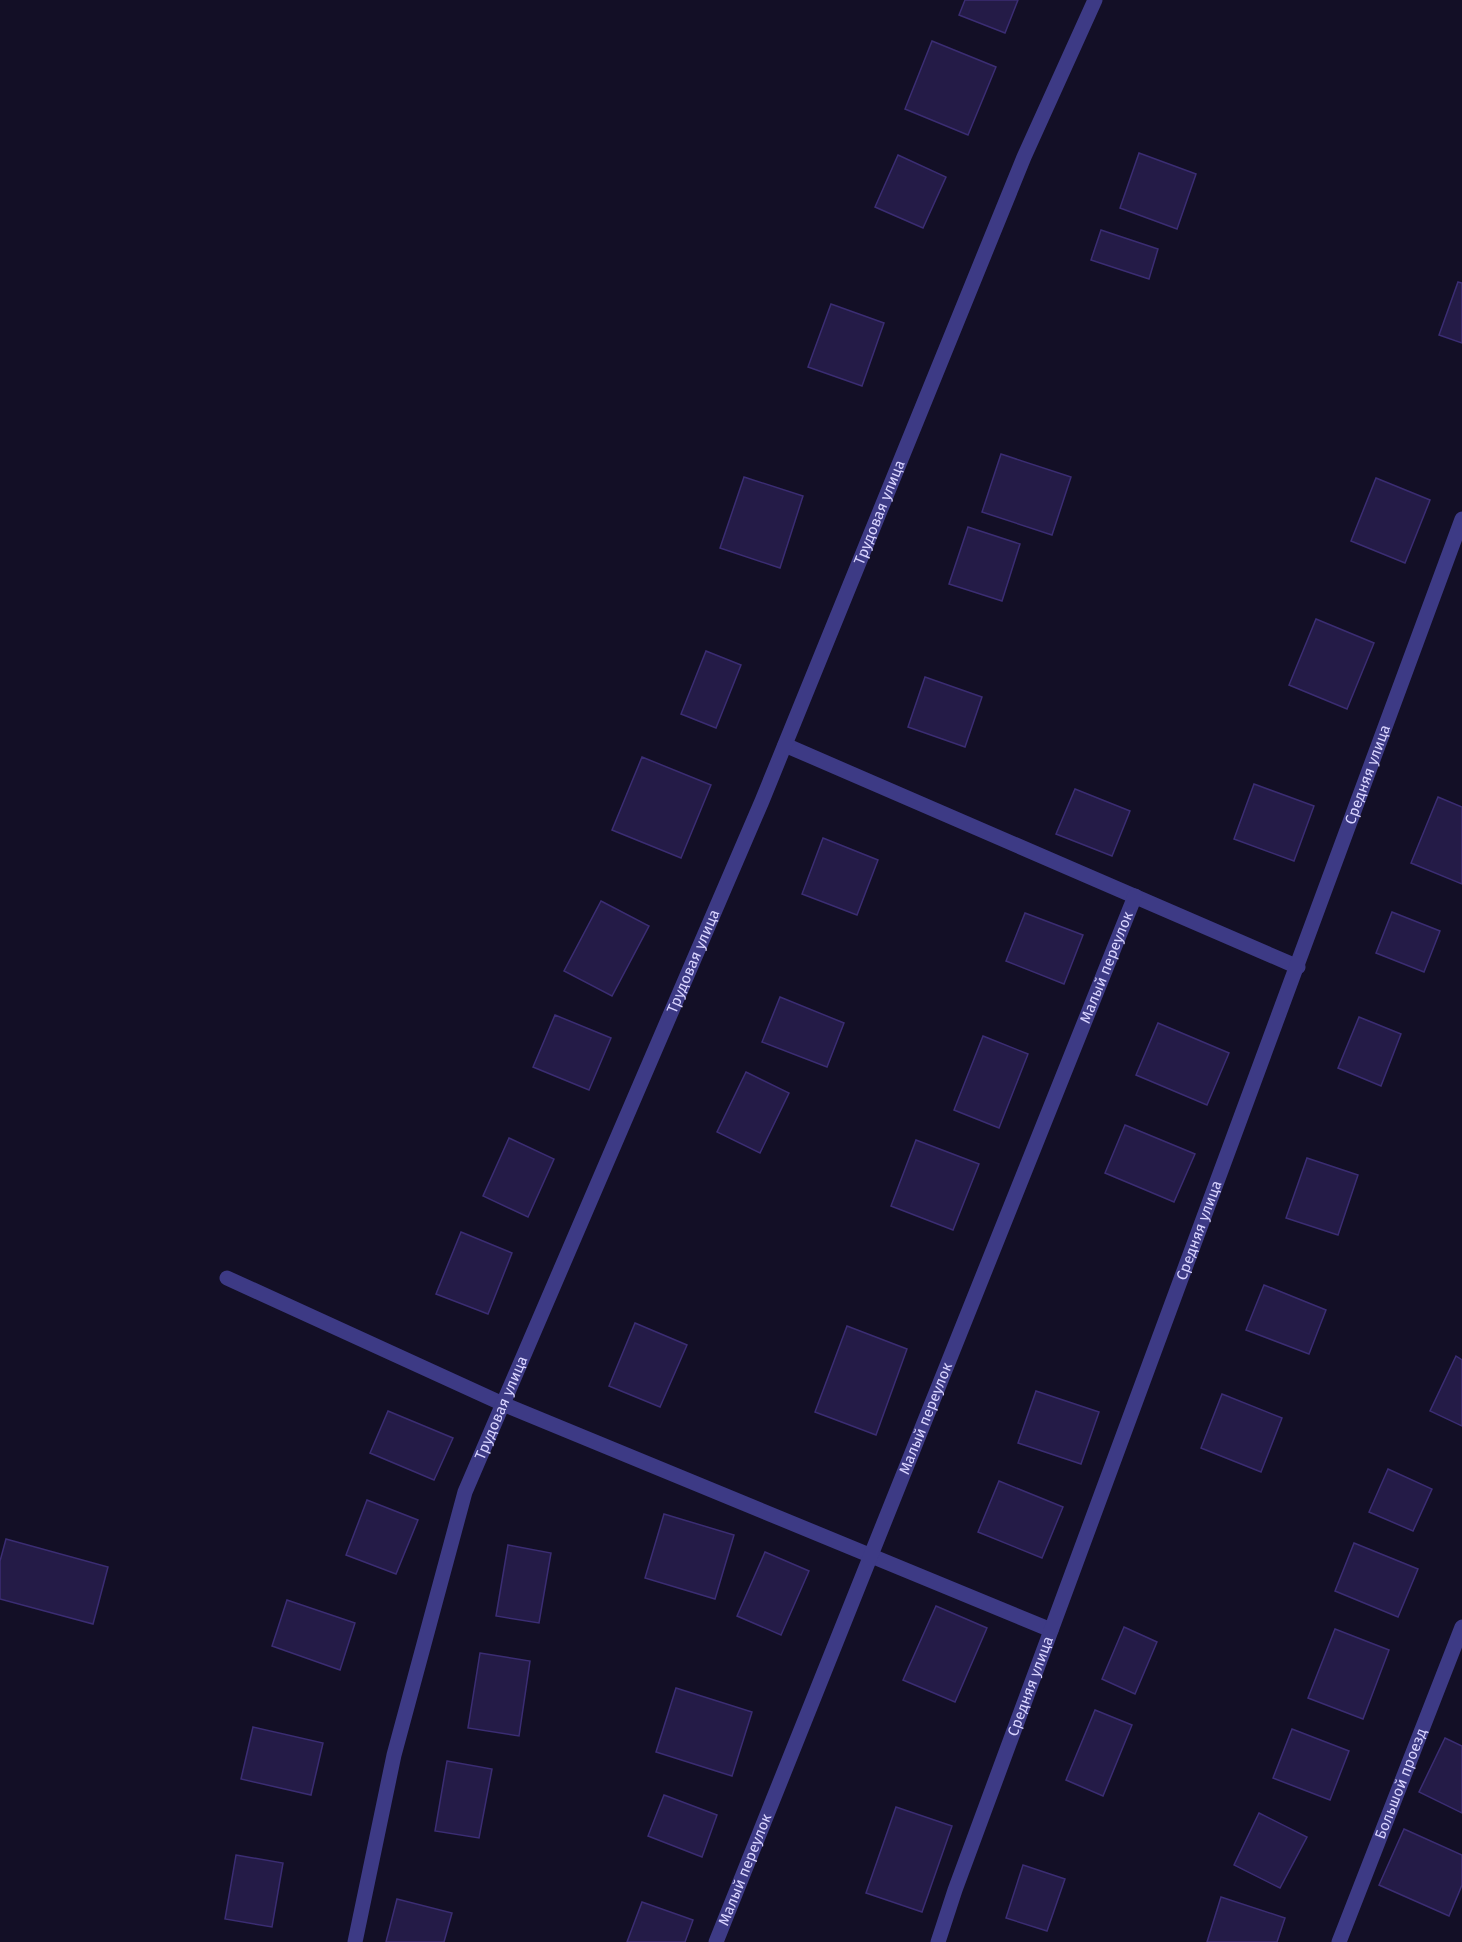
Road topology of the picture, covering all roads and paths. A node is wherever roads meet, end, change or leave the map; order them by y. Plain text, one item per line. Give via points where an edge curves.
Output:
1 (1095, 0) edge
2 (1462, 519) edge
3 (785, 745) junction
4 (1135, 896) junction
5 (1298, 967) junction
6 (227, 1278) dead end
7 (503, 1404) junction
8 (871, 1555) junction
9 (1462, 1627) edge
10 (1051, 1630) junction
11 (355, 1942) edge
12 (716, 1942) edge
13 (938, 1942) edge
14 (1339, 1942) edge

1 - 3 street, Трудовая улица via 1024,157
2 - 5 street, Средняя улица
3 - 4 street
3 - 7 street, Трудовая улица
4 - 5 street
4 - 8 street, Малый переулок
5 - 10 street, Средняя улица
6 - 7 street
7 - 8 street
7 - 11 street, Трудовая улица via 458,1515 394,1755
8 - 10 street
8 - 12 street, Малый переулок
9 - 14 street, Большой проезд
10 - 13 street, Средняя улица

